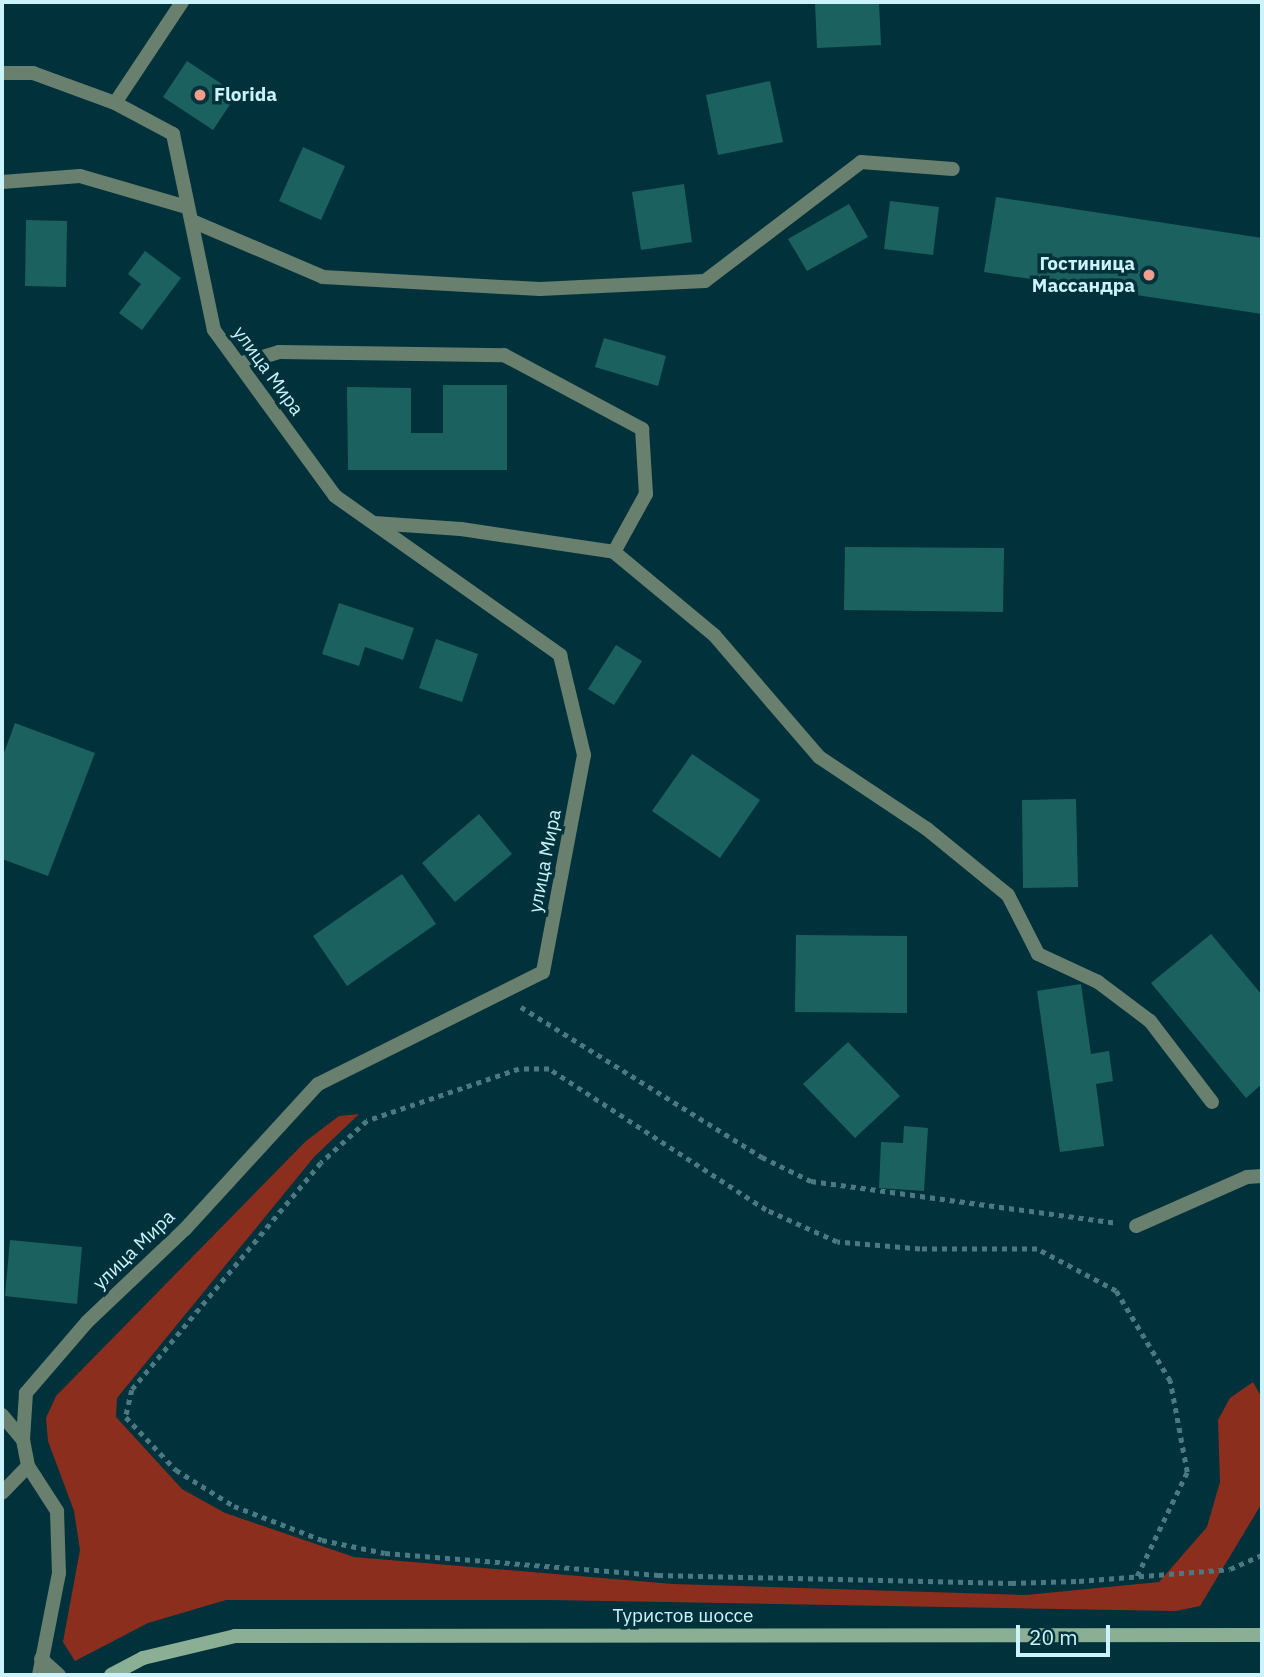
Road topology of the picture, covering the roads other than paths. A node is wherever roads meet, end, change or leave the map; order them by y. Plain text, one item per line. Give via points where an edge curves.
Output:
1 (182, 2) edge
2 (2, 73) edge
3 (115, 103) junction
4 (953, 169) dead end
5 (2, 182) edge
6 (190, 214) junction
7 (239, 365) junction
8 (374, 523) junction
9 (614, 552) junction
10 (1212, 1102) dead end
11 (1262, 1176) edge
12 (1136, 1226) road end
13 (2, 1415) edge
14 (23, 1440) junction
15 (28, 1466) junction
16 (2, 1493) edge
17 (1262, 1635) edge
18 (41, 1659) junction
19 (39, 1675) edge
20 (59, 1675) edge
21 (111, 1675) edge

1 - 3 street
2 - 3 street, улица Мира via 33,73
3 - 6 street, улица Мира via 173,134
4 - 6 street via 860,162 705,281 540,289 323,277
5 - 6 street via 80,176
6 - 7 street, улица Мира via 214,330
7 - 8 street, улица Мира via 335,496
7 - 9 street via 279,352 503,355 642,429 646,495
8 - 9 street via 461,529
8 - 14 street, улица Мира via 560,655 584,755 543,972 318,1084 185,1229 87,1322 26,1393
9 - 10 street via 715,636 819,757 927,829 1008,895 1038,954 1098,982 1150,1021
11 - 12 street via 1247,1177
13 - 14 street
14 - 15 street, улица Мира
15 - 16 street
15 - 18 street, улица Мира via 57,1511 59,1573
17 - 21 main road, Туристов шоссе via 235,1636 143,1658
18 - 19 street, улица Мира
18 - 20 street

